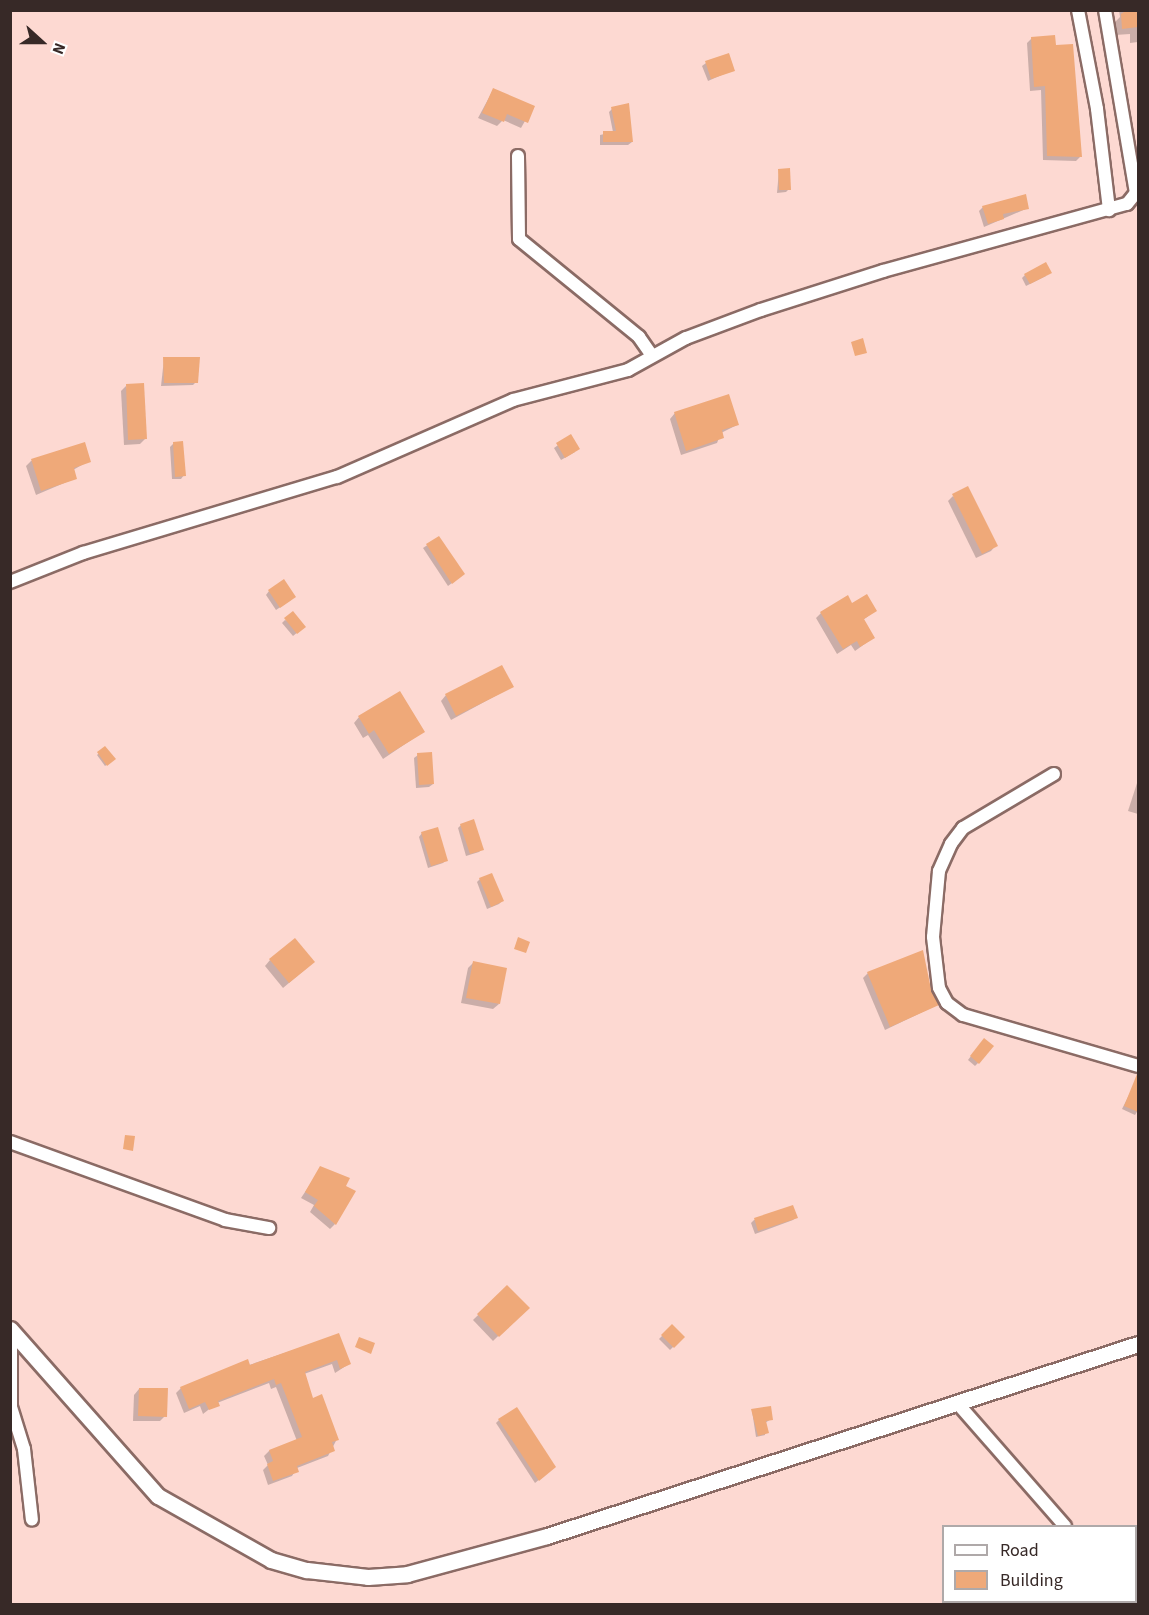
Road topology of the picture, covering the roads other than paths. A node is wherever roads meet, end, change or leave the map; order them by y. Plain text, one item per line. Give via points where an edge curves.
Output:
1 (1078, 10) edge
2 (1105, 10) edge
3 (518, 156) dead end
4 (1109, 210) junction
5 (651, 354) junction
6 (10, 582) edge
7 (1054, 774) dead end
8 (1138, 1065) edge
9 (10, 1142) edge
10 (269, 1228) dead end
11 (11, 1329) edge
12 (1138, 1344) edge
13 (959, 1405) junction
14 (32, 1520) dead end
15 (1063, 1525) edge

1 - 4 street via 1098,109
2 - 4 street via 1136,193 1127,204
3 - 5 street via 519,239 639,337
4 - 5 street via 841,284 761,310
5 - 6 street via 628,370 592,382 513,400 338,477 83,553
7 - 8 street via 963,828 951,844 939,871 934,926 939,988 947,1003 963,1015
9 - 10 street via 225,1220
11 - 13 street via 158,1496 271,1560 308,1570 368,1577 407,1574 547,1536
11 - 14 street via 11,1407 24,1449
12 - 13 street
13 - 15 street

